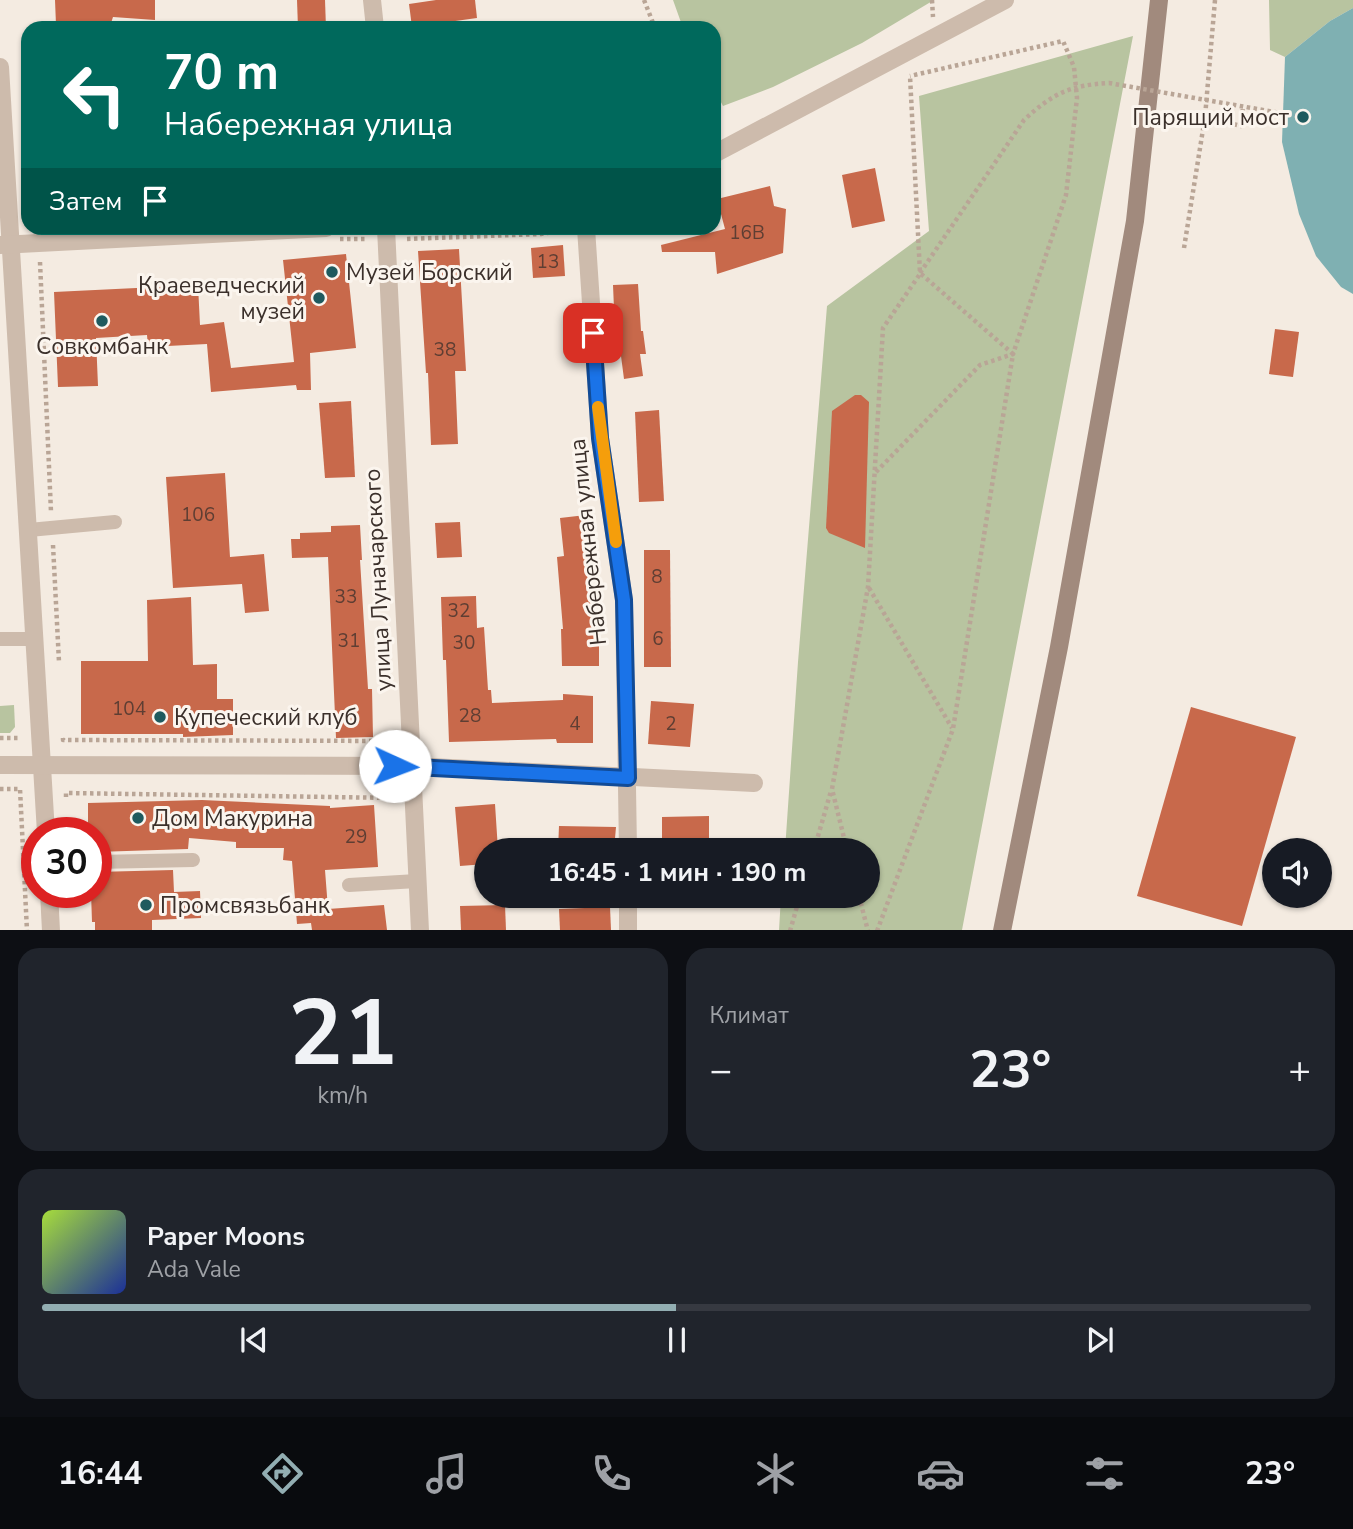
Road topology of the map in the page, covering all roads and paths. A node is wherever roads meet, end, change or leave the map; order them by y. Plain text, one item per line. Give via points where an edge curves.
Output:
1 (372, 0) edge
2 (643, 0) edge
3 (1005, 0) edge
4 (1159, 0) edge
5 (1215, 0) edge
6 (374, 21) edge
7 (652, 21) edge
8 (959, 66) dead end
9 (0, 67) edge
10 (911, 76) dead end
11 (1243, 107) junction
12 (1205, 117) junction
13 (1303, 117) dead end
14 (721, 150) edge
15 (186, 235) edge
16 (386, 235) edge
17 (586, 235) edge
18 (6, 244) edge
19 (1184, 248) dead end
20 (40, 262) dead end
21 (920, 274) junction
22 (1013, 354) junction
23 (876, 472) junction
24 (115, 522) dead end
25 (52, 528) junction
26 (29, 530) junction
27 (868, 587) junction
28 (0, 639) edge
29 (35, 639) junction
30 (60, 674) dead end
31 (62, 727) dead end
32 (953, 729) junction
33 (0, 738) edge
34 (18, 738) dead end
35 (410, 742) junction
36 (0, 765) edge
37 (42, 765) junction
38 (411, 766) junction
39 (628, 778) junction
40 (754, 783) dead end
41 (0, 789) edge
42 (832, 789) junction
43 (66, 793) dead end
44 (413, 798) junction
45 (45, 817) edge
46 (628, 838) edge
47 (818, 838) edge
48 (845, 838) edge
49 (193, 860) dead end
50 (112, 862) edge
51 (417, 881) junction
52 (349, 885) dead end
53 (50, 908) edge
54 (628, 908) edge
55 (796, 908) edge
56 (862, 908) edge
57 (27, 930) edge
58 (51, 930) edge
59 (420, 930) edge
60 (628, 930) edge
61 (790, 930) edge
62 (868, 930) edge
63 (879, 930) edge
64 (1002, 930) edge

1 - 6 street
2 - 7 path
3 - 14 street
4 - 64 main road via 1135,221 1059,647
5 - 12 path
8 - 22 path via 1063,41 1074,67 1077,98 1066,195
9 - 18 street
10 - 21 path
11 - 12 path via 1241,126
11 - 13 path, bridge
11 - 21 path, bridge via 1109,83 1065,90 1024,120
12 - 19 path
15 - 18 street
16 - 35 street, улица Луначарского
17 - 39 street, Набережная улица via 600,438 624,600
18 - 26 street
20 - 25 path
21 - 22 path
21 - 23 path via 883,328
22 - 23 path via 980,365
22 - 32 path
23 - 27 path
24 - 25 lane
25 - 26 lane
25 - 30 path
26 - 29 street
27 - 32 path
27 - 42 path
28 - 29 lane
29 - 37 street
31 - 35 path via 63,740
32 - 63 path
33 - 34 path
35 - 38 street, улица Луначарского
36 - 37 street
37 - 38 street
37 - 45 street
38 - 39 street
38 - 44 street, улица Луначарского
39 - 40 street
39 - 46 street, Набережная улица
41 - 57 path via 20,789
42 - 47 path
42 - 48 path
43 - 44 path
44 - 51 street, улица Луначарского
49 - 50 lane
51 - 52 lane
51 - 59 street, улица Луначарского
53 - 58 street
54 - 60 street
55 - 61 path
56 - 62 path

